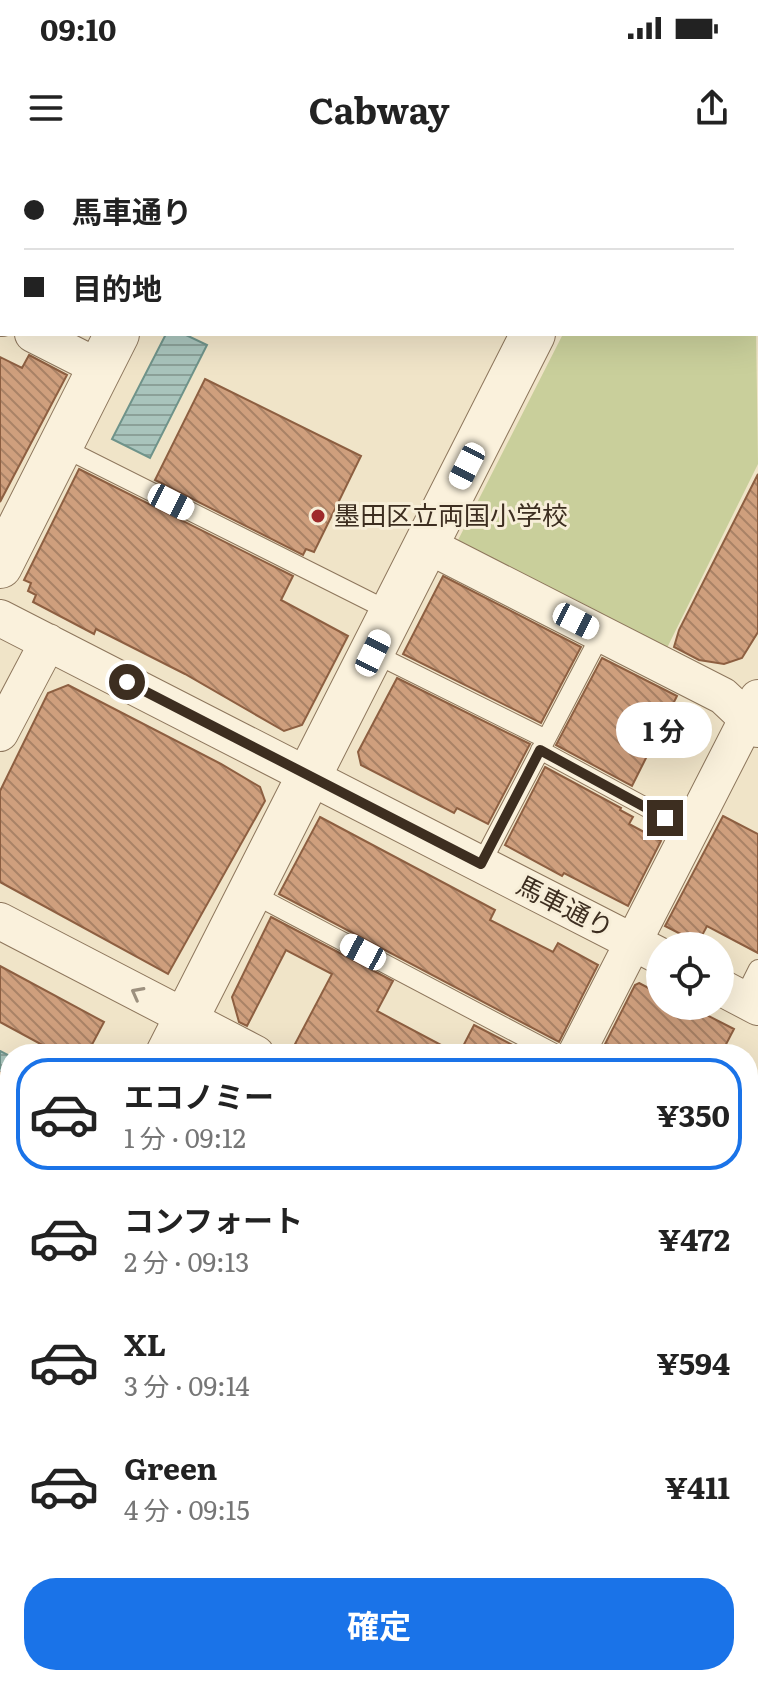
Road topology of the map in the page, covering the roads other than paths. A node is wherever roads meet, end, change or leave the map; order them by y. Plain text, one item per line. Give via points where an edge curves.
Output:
1 (42, 336) edge
2 (532, 336) edge
3 (108, 351) edge
4 (60, 446) junction
5 (427, 545) junction
6 (0, 566) edge
7 (393, 613) junction
8 (0, 618) edge
9 (601, 634) junction
10 (48, 642) junction
11 (373, 653) junction
12 (754, 716) edge
13 (0, 733) edge
14 (543, 745) junction
15 (311, 775) junction
16 (690, 831) junction
17 (481, 864) junction
18 (251, 893) junction
19 (0, 921) edge
20 (652, 932) edge
21 (646, 949) edge
22 (178, 1036) edge
23 (213, 1044) edge
24 (537, 1044) edge
25 (583, 1044) edge

1 - 3 street
2 - 5 street
3 - 4 street
4 - 6 street
4 - 7 lane
5 - 7 street
5 - 9 street
7 - 11 street
8 - 10 street, 馬車通り
9 - 12 street
9 - 14 lane
10 - 13 street
10 - 15 street, 馬車通り
11 - 14 lane
11 - 15 street
12 - 16 street
14 - 16 lane
14 - 17 lane
15 - 17 street, 馬車通り
15 - 18 street
16 - 20 street
17 - 21 street, 馬車通り
18 - 22 street
18 - 24 lane
22 -> 19 street
21 - 25 street
22 - 23 street

